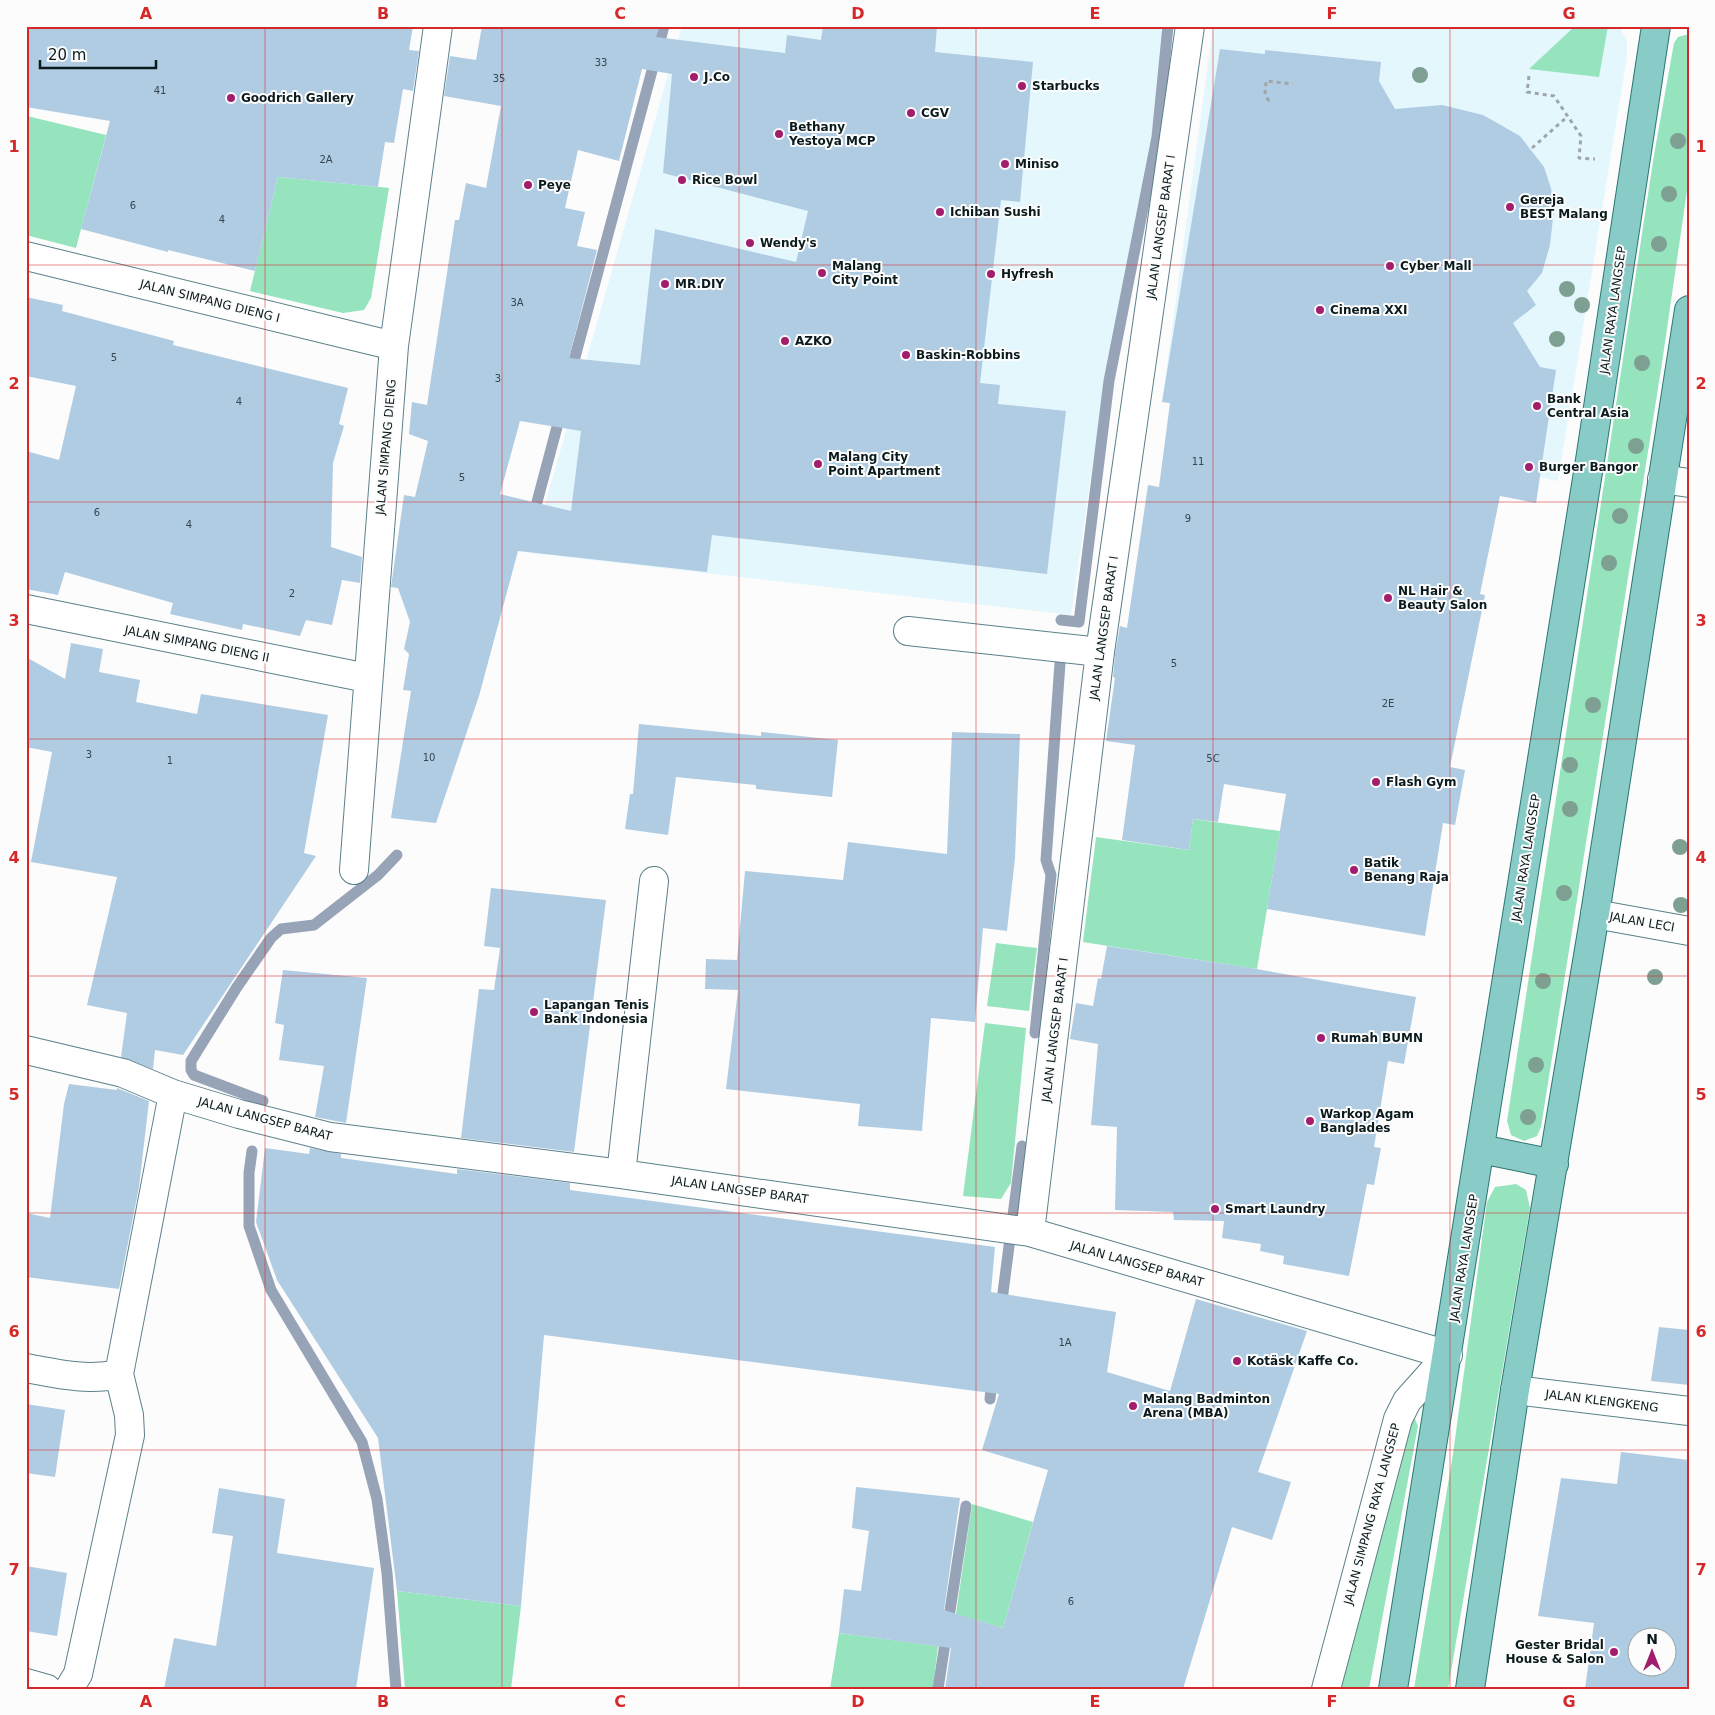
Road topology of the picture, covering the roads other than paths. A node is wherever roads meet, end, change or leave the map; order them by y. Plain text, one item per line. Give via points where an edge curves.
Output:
1 (438, 26) edge
2 (1190, 26) edge
3 (1656, 26) edge
4 (26, 256) edge
5 (1689, 310) edge
6 (394, 346) junction
7 (1662, 479) junction
8 (1689, 483) edge
9 (26, 609) edge
10 (908, 631) dead end
11 (1100, 652) junction
12 (368, 678) junction
13 (354, 870) dead end
14 (654, 881) dead end
15 (1595, 914) junction
16 (1689, 931) edge
17 (26, 1050) edge
18 (173, 1094) junction
19 (1481, 1149) junction
20 (1554, 1164) junction
21 (621, 1174) junction
22 (1030, 1232) junction
23 (1448, 1355) junction
24 (26, 1368) edge
25 (119, 1374) junction
26 (1515, 1390) junction
27 (1689, 1412) edge
28 (26, 1683) edge
29 (73, 1687) edge
30 (47, 1689) edge
31 (1326, 1689) edge
32 (1393, 1689) edge
33 (1470, 1689) edge

1 - 6 street, JALAN SIMPANG DIENG
2 - 11 street, JALAN LANGSEP BARAT I
3 - 19 main road, JALAN RAYA LANGSEP
4 - 6 street, JALAN SIMPANG DIENG I
5 - 7 main road
6 - 12 street, JALAN SIMPANG DIENG
7 - 8 street
7 - 15 main road
9 - 12 street, JALAN SIMPANG DIENG II
10 - 11 street
11 - 22 street, JALAN LANGSEP BARAT I
12 - 13 street, JALAN SIMPANG DIENG
14 - 21 street
15 - 16 street, JALAN LECI
15 - 20 main road
17 - 18 street, JALAN LANGSEP BARAT via 123,1073
18 - 21 street, JALAN LANGSEP BARAT via 330,1137
18 - 25 street
19 - 20 main road
19 - 23 main road, JALAN RAYA LANGSEP
20 - 26 main road
21 - 22 street, JALAN LANGSEP BARAT
22 - 23 street, JALAN LANGSEP BARAT
23 - 31 street, JALAN SIMPANG RAYA LANGSEP via 1407,1401 1398,1419
23 - 32 main road, JALAN RAYA LANGSEP
24 - 25 street via 74,1378 98,1379
25 - 29 street via 129,1415 130,1435
26 - 27 street, JALAN KLENGKENG
26 - 33 main road
28 - 30 street

